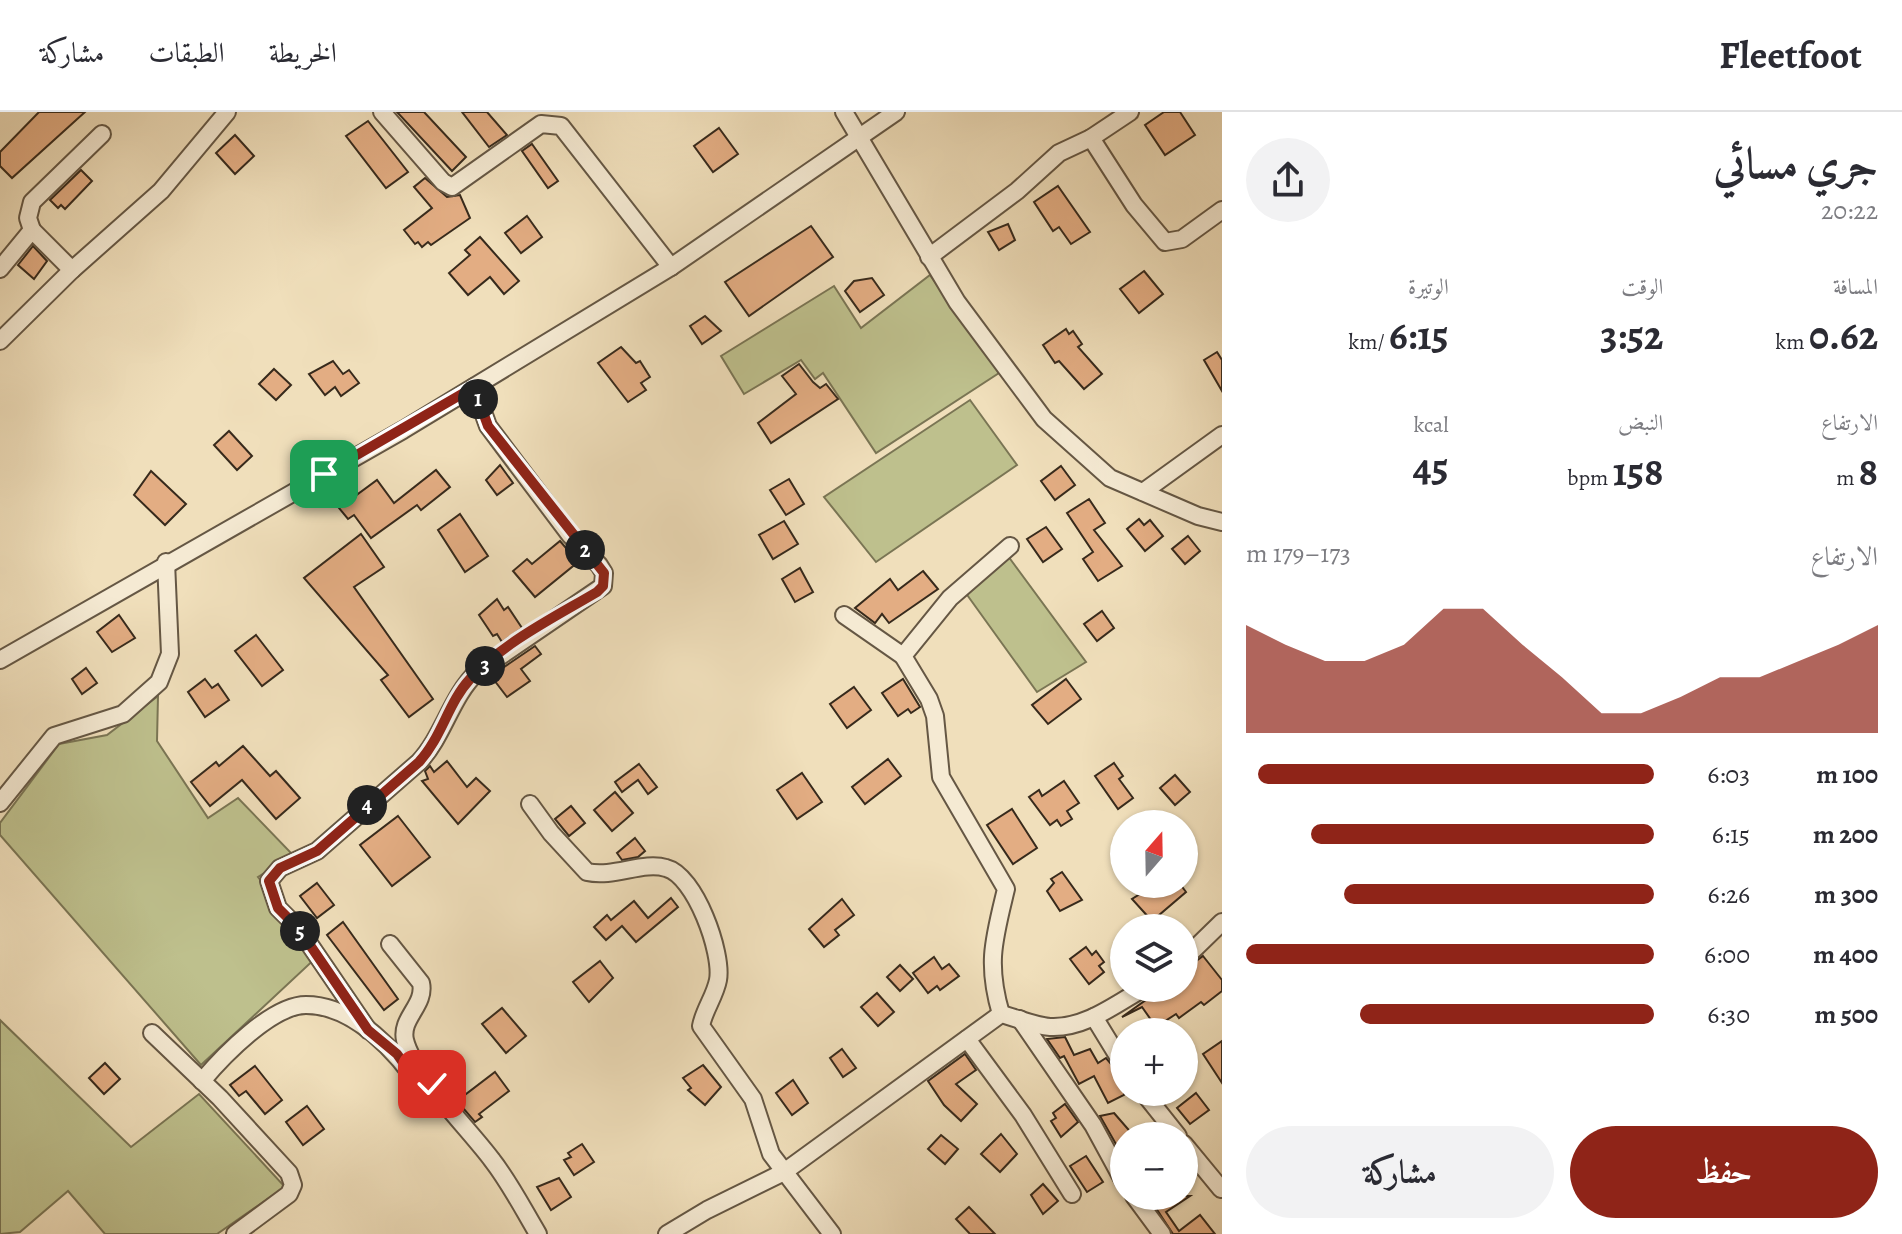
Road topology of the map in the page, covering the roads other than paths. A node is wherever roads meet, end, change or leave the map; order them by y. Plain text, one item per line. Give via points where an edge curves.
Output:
1 (227, 112) edge
2 (382, 112) edge
3 (844, 112) edge
4 (896, 112) edge
5 (1130, 112) edge
6 (102, 134) dead end
7 (859, 138) junction
8 (1091, 138) junction
9 (1222, 210) edge
10 (32, 230) junction
11 (929, 257) junction
12 (671, 267) junction
13 (0, 269) edge
14 (72, 270) junction
15 (0, 341) edge
16 (474, 387) junction
17 (1222, 435) edge
18 (1143, 492) junction
19 (1222, 522) edge
20 (1010, 546) dead end
21 (166, 562) junction
22 (844, 615) dead end
23 (903, 656) junction
24 (0, 660) edge
25 (0, 803) edge
26 (530, 804) dead end
27 (1222, 922) edge
28 (390, 944) dead end
29 (1198, 945) edge
30 (1120, 1002) edge
31 (1001, 1014) junction
32 (1094, 1017) junction
33 (1020, 1019) junction
34 (368, 1030) junction
35 (152, 1033) dead end
36 (967, 1039) junction
37 (1110, 1043) edge
38 (202, 1081) junction
39 (432, 1084) junction
40 (1154, 1106) edge
41 (1167, 1122) edge
42 (1110, 1156) edge
43 (1198, 1161) edge
44 (784, 1172) junction
45 (1221, 1189) edge
46 (1072, 1194) dead end
47 (1144, 1210) edge
48 (235, 1234) edge
49 (538, 1234) edge
50 (667, 1234) edge
51 (832, 1234) edge
52 (1162, 1234) edge

1 - 14 street via 161,191
2 - 12 street via 452,187 541,124 561,126
3 - 7 street
4 - 7 street
5 - 8 street
6 - 10 street via 32,202
7 - 11 street
7 - 12 street
8 - 9 street via 1165,242 1182,239
8 - 11 street via 1059,153
10 - 13 street
10 - 14 street
11 - 18 street via 1044,419 1110,478
12 - 16 street
14 - 15 street
16 - 21 street
16 - 34 street via 488,426 599,565 603,586 477,672 464,686 433,748 317,851 280,868 269,881 278,908 299,929
17 - 18 street
18 - 19 street
20 - 23 street via 950,598
21 - 24 street
21 - 25 street via 170,654 159,682 123,714 58,733
22 - 23 street
23 - 31 street via 935,716 941,777 1006,889 992,944 993,985
26 - 44 street via 587,872 666,867 695,895 719,978 701,1026 753,1099 766,1143
27 - 29 street
28 - 39 street via 421,983 421,997 404,1033
30 - 32 street
31 - 33 street
31 - 36 street
32 - 33 street via 1049,1027
32 - 37 street
33 - 42 street
34 - 38 street via 337,1013 305,1005 267,1020 227,1051
34 - 39 street via 397,1054 423,1091
35 - 38 street
36 - 44 street
36 - 46 street
38 - 48 street via 282,1163 293,1185 280,1202
39 - 49 street via 495,1163
40 - 41 street
43 - 45 street
44 - 50 street
44 - 51 street
47 - 52 street

